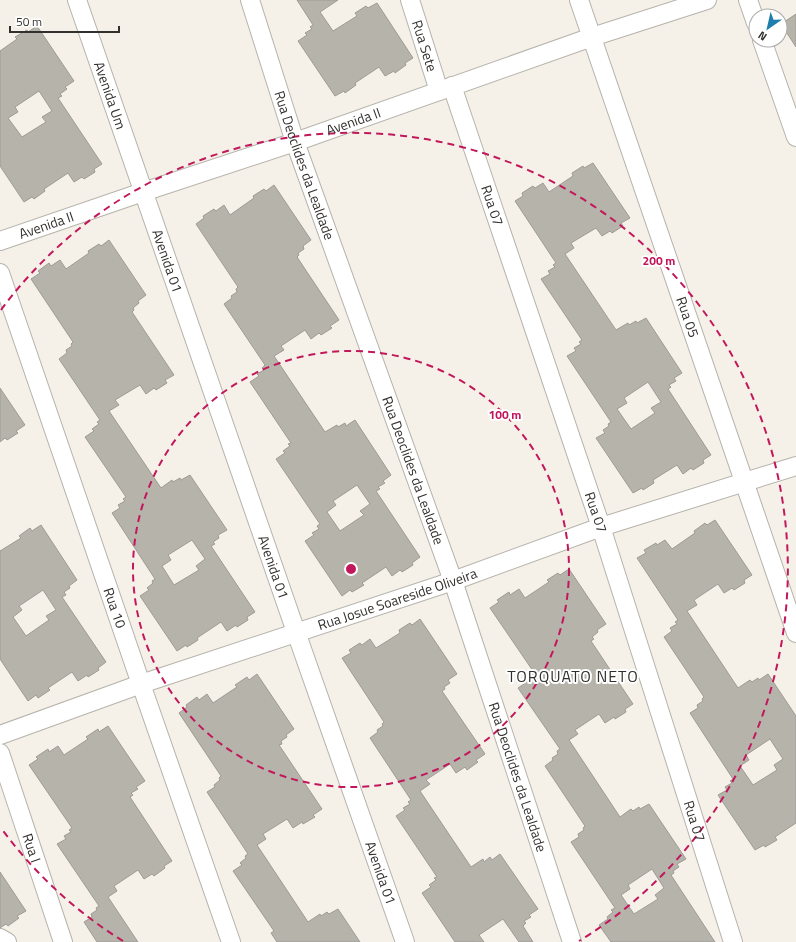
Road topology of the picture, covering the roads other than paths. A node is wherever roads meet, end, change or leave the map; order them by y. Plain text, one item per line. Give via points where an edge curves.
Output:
1 (77, 0) edge
2 (250, 0) edge
3 (410, 0) edge
4 (579, 0) edge
5 (707, 0) edge
6 (592, 37) junction
7 (765, 48) edge
8 (446, 88) junction
9 (796, 137) edge
10 (295, 142) junction
11 (143, 192) junction
12 (0, 241) edge
13 (0, 273) edge
14 (796, 466) edge
15 (745, 482) junction
16 (601, 527) junction
17 (453, 581) junction
18 (296, 632) junction
19 (796, 633) edge
20 (141, 684) junction
21 (0, 735) edge
22 (0, 753) edge
23 (0, 938) edge
24 (7, 942) edge
25 (62, 942) edge
26 (230, 942) edge
27 (405, 942) edge
28 (572, 942) edge
29 (733, 942) edge

1 - 11 street, Avenida Um
2 - 10 street, Rua Deoclides da Lealdade
3 - 8 street, Rua Sete
4 - 6 street, Rua 05
5 - 6 street, Avenida II
6 - 8 street, Avenida II
6 - 15 street, Rua 05
7 - 9 street
8 - 10 street, Avenida II
8 - 16 street, Rua 07
10 - 11 street, Avenida II
10 - 17 street, Rua Deoclides da Lealdade
11 - 12 street, Avenida II
11 - 18 street, Avenida 01
13 - 20 street, Rua 10
14 - 15 street, Rua Josue Soareside Oliveira
15 - 16 street, Rua Josue Soareside Oliveira
15 - 19 street, Rua 05
16 - 17 street, Rua Josue Soareside Oliveira
16 - 29 street, Rua 07
17 - 18 street, Rua Josue Soareside Oliveira
17 - 28 street, Rua Deoclides da Lealdade
18 - 20 street, Rua Josue Soareside Oliveira
18 - 27 street, Avenida 01
20 - 21 street, Rua Josue Soareside Oliveira
20 - 26 street, Rua 10
22 - 25 street, Rua I
23 - 24 street

